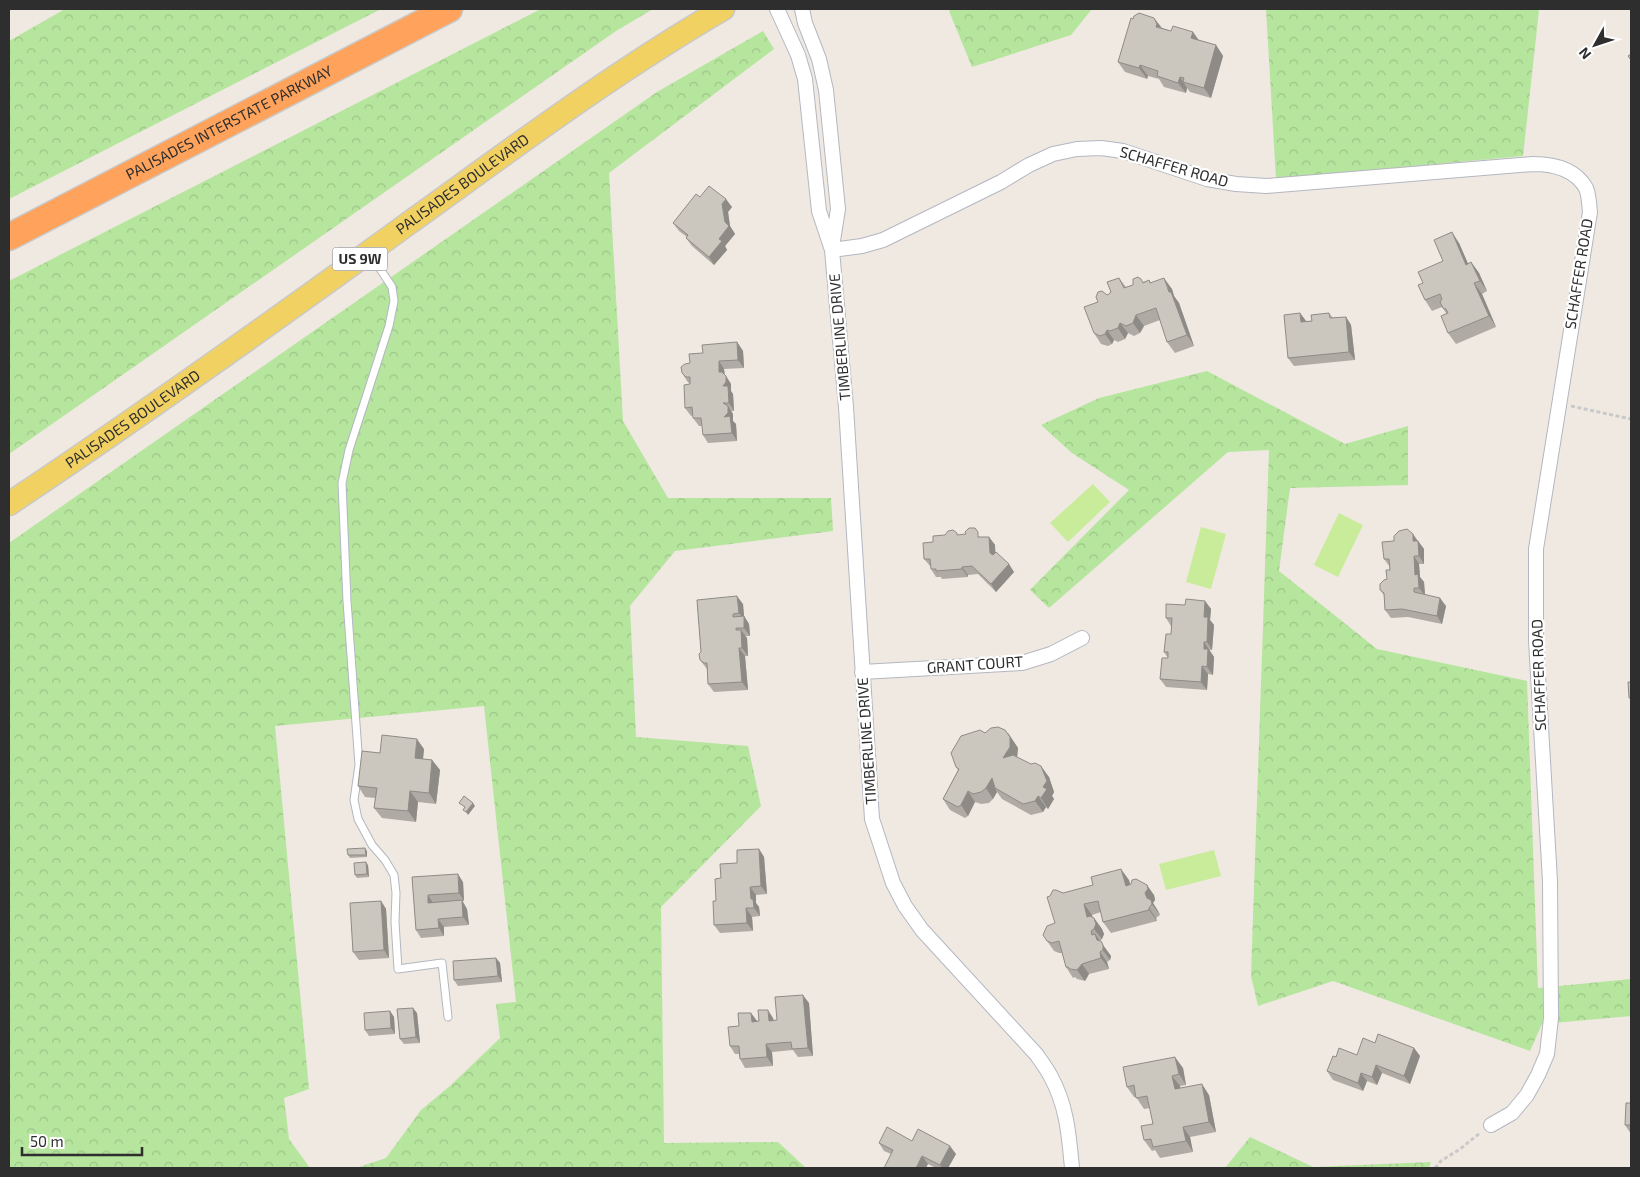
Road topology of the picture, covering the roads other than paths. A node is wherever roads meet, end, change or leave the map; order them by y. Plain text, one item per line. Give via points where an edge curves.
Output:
1 (449, 9) edge
2 (722, 9) edge
3 (777, 9) edge
4 (802, 9) edge
5 (836, 188) junction
6 (817, 191) junction
7 (9, 237) edge
8 (832, 250) junction
9 (369, 252) junction
10 (9, 504) edge
11 (1082, 638) dead end
12 (862, 672) junction
13 (448, 1017) dead end
14 (1491, 1125) road end
15 (1072, 1168) edge

1 - 7 highway, PALISADES INTERSTATE PARKWAY
2 - 9 main road, PALISADES BOULEVARD / US 9W via 600,87
3 - 6 street, TIMBERLINE DRIVE via 805,79
4 - 5 street, TIMBERLINE DRIVE via 824,82
5 - 6 street
5 - 8 street, TIMBERLINE DRIVE via 838,209
6 - 8 street, TIMBERLINE DRIVE via 819,211
8 - 12 street, TIMBERLINE DRIVE via 846,407
8 - 14 street, SCHAFFER ROAD via 883,240 1029,165 1053,154 1077,149 1123,151 1207,179 1236,184 1266,186 1547,164 1563,168 1586,189 1590,212 1536,549 1536,640 1550,880 1552,1018 1547,1054 1538,1076 1512,1113
9 - 10 main road, PALISADES BOULEVARD / US 9W via 184,385
9 - 13 lane via 392,287 394,301 342,483 359,765 354,800 358,819 394,875 398,969 442,963
11 - 12 street, GRANT COURT via 1051,654 1022,663
12 - 15 street, TIMBERLINE DRIVE via 872,819 893,883 922,930 1036,1054 1051,1076 1068,1123

